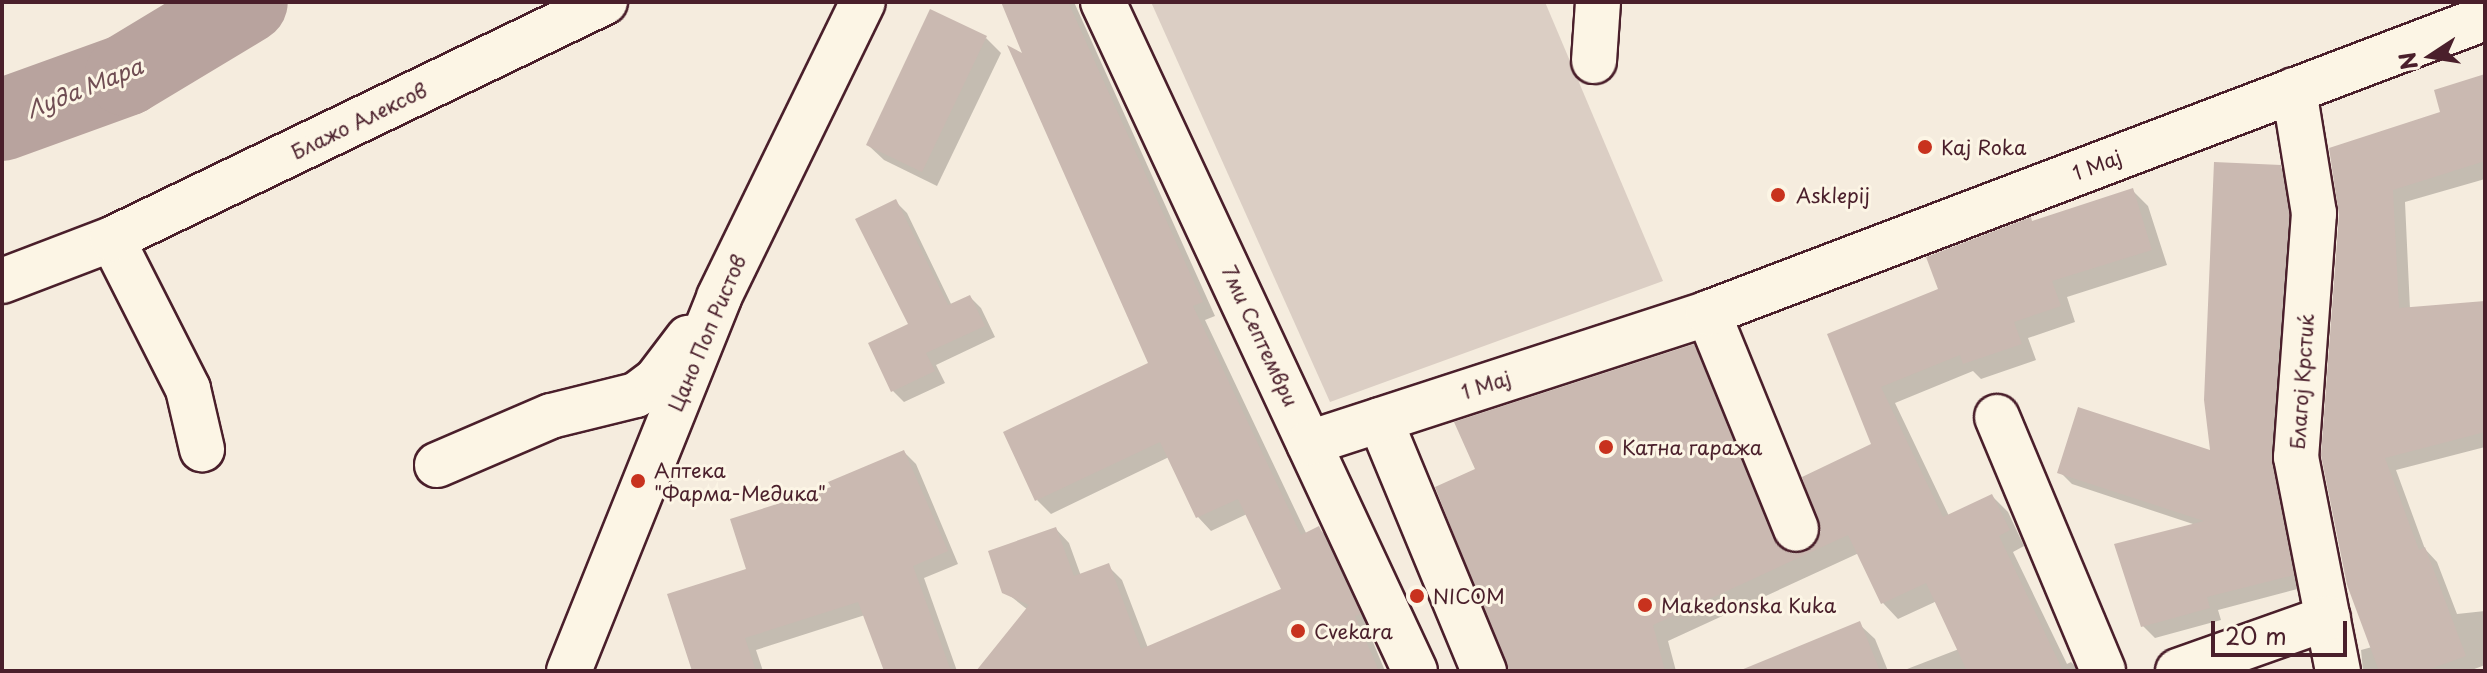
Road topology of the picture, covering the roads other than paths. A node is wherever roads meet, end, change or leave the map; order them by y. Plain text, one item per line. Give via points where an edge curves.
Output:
1 (605, 2) edge
2 (1103, 2) edge
3 (1598, 2) edge
4 (848, 11) edge
5 (2485, 18) edge
6 (1594, 61) dead end
7 (2294, 90) junction
8 (112, 239) junction
9 (2, 281) edge
10 (719, 297) junction
11 (1708, 313) junction
12 (1997, 417) dead end
13 (1380, 420) junction
14 (1309, 443) junction
15 (202, 449) dead end
16 (437, 465) dead end
17 (1796, 529) dead end
18 (2328, 618) junction
19 (569, 671) edge
20 (1415, 671) edge
21 (1484, 671) edge
22 (2103, 671) edge
23 (2178, 671) edge
24 (2338, 671) edge

1 - 8 street, Блажо Алексов
2 - 14 street, 7ми Септември
3 - 6 street
4 - 10 street, Цано Поп Ристов
5 - 7 street, 1 Maj
7 - 11 street, 1 Maj
7 - 18 street, Благој Крстиќ via 2314,213 2296,457
8 - 9 street, Блажо Алексов
8 - 15 street via 188,389
10 - 16 street via 656,380 636,395 551,416
10 - 19 street, Цано Поп Ристов
11 - 13 street, 1 Maj
11 - 17 street
12 - 22 street
13 - 14 street, 1 Maj
13 - 21 street
14 - 20 street, 7ми Септември
18 - 23 street
18 - 24 street, Благој Крстиќ

